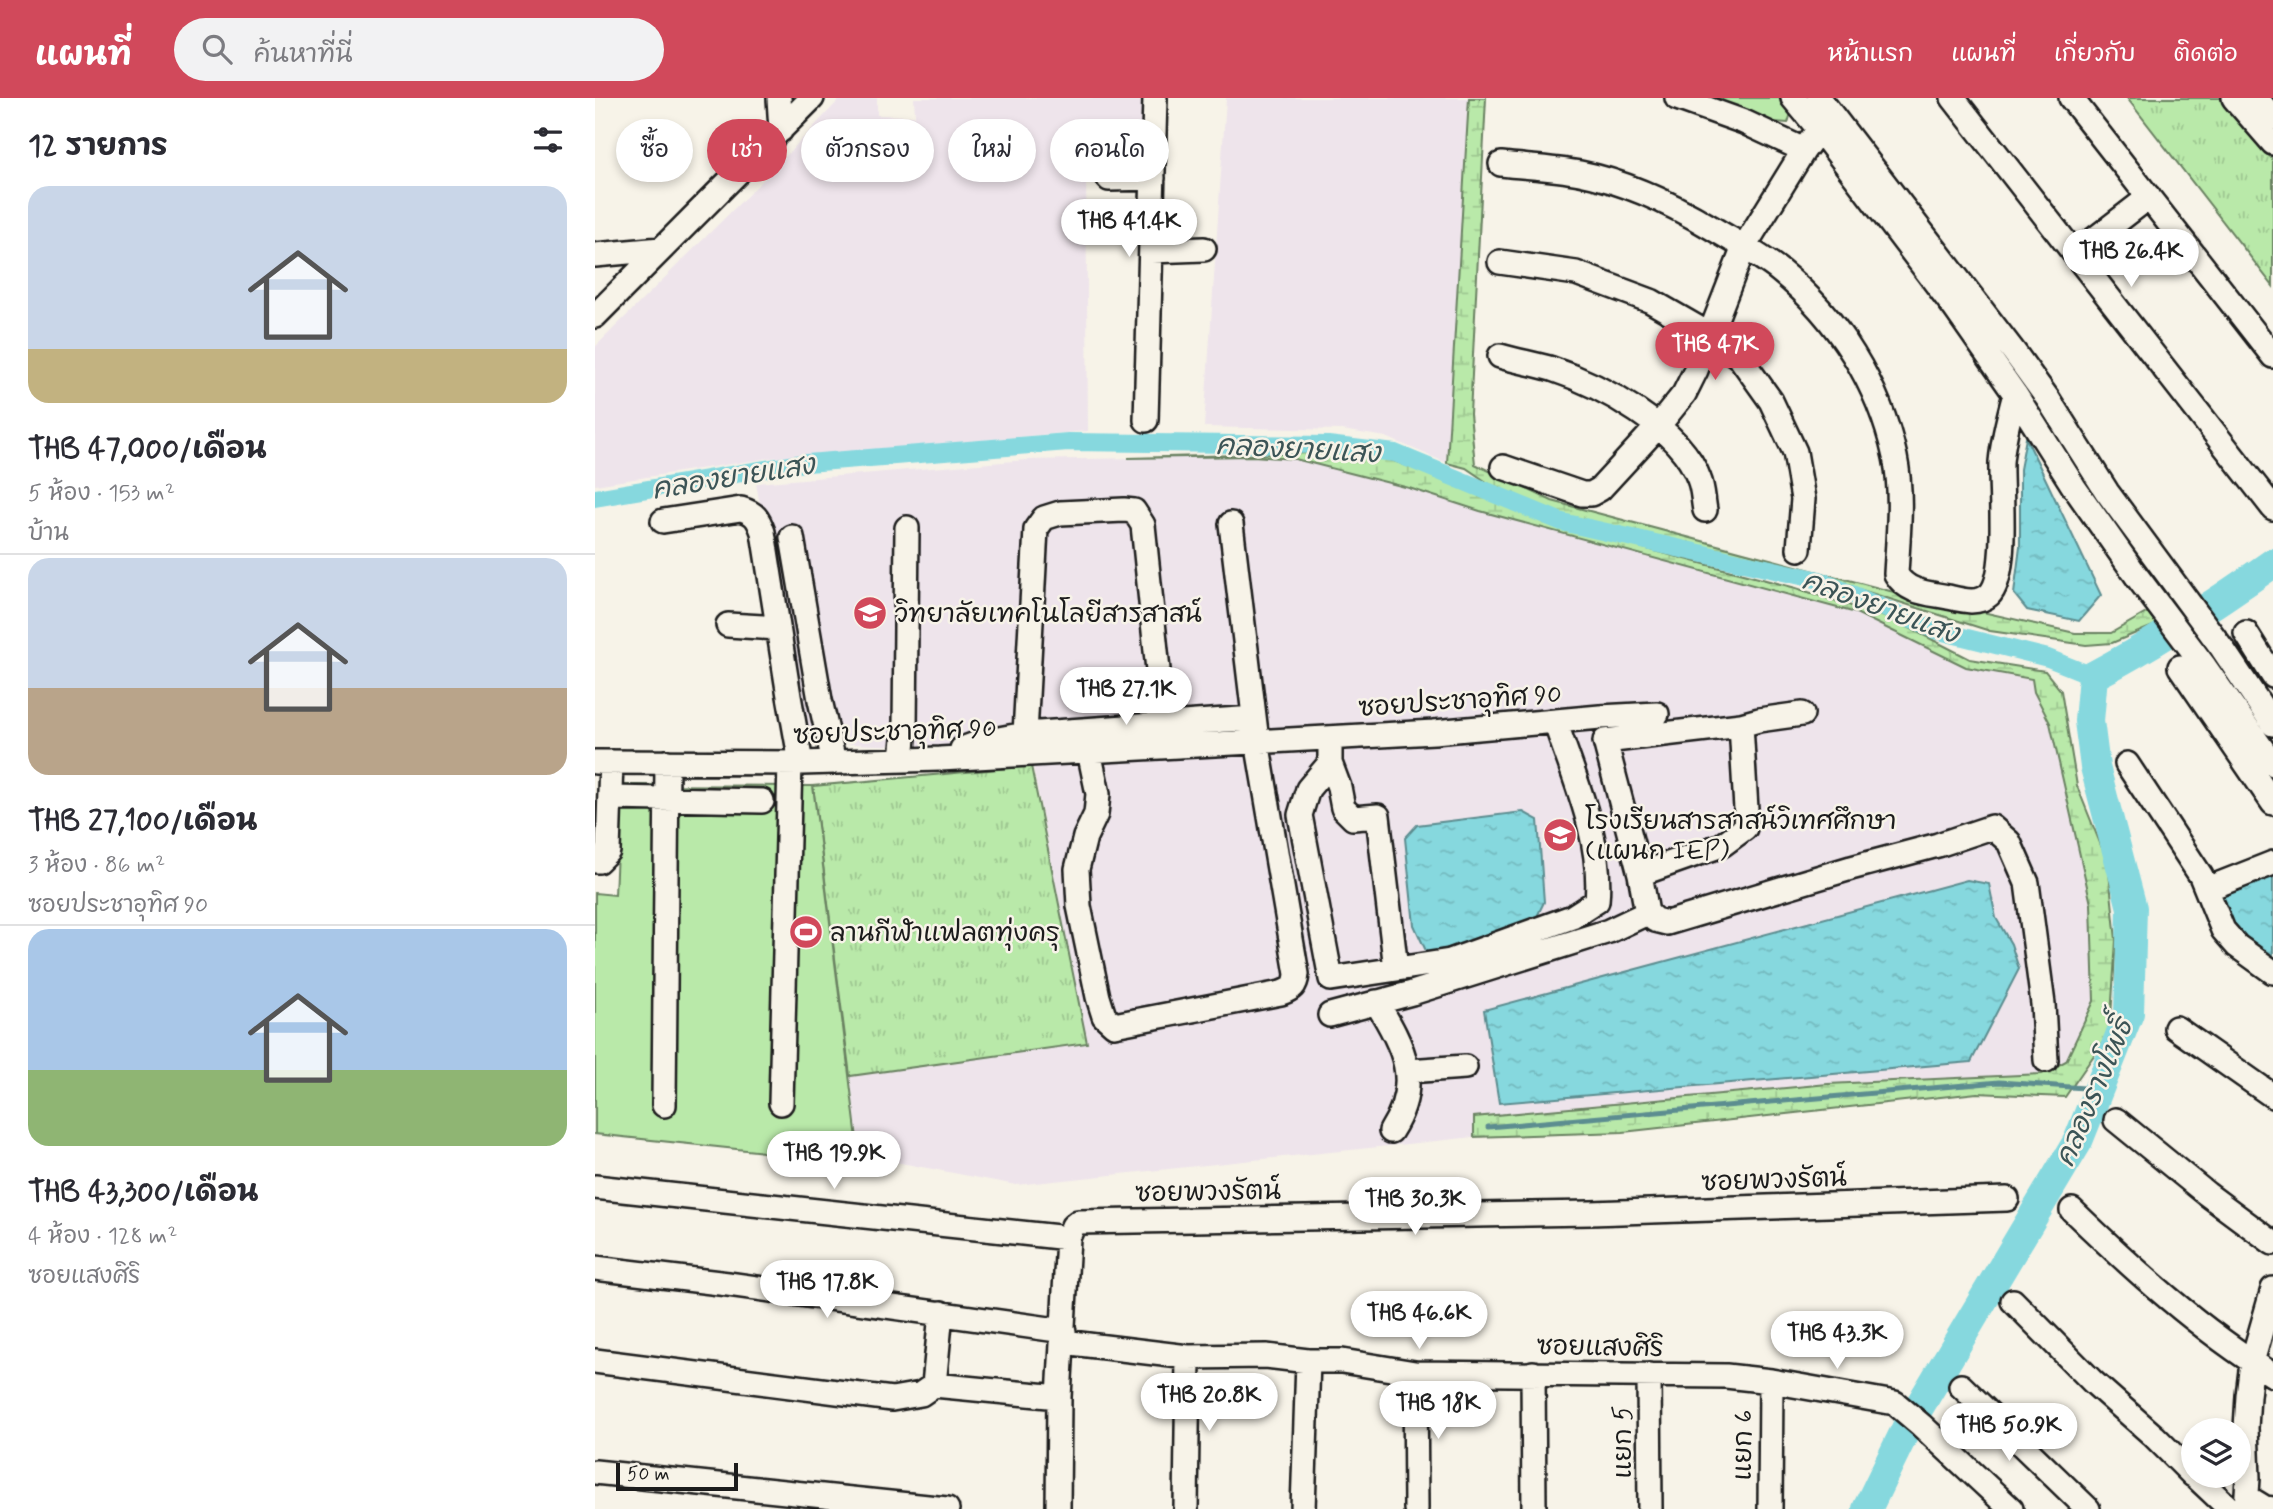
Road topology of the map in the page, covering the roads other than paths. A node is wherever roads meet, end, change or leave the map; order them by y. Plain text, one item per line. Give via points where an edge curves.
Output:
1 (779, 98) edge
2 (812, 98) edge
3 (1155, 98) edge
4 (1677, 98) edge
5 (1793, 98) edge
6 (1819, 98) edge
7 (1953, 98) edge
8 (2071, 98) edge
9 (2234, 98) edge
10 (2256, 98) edge
11 (2273, 118) edge
12 (780, 119) edge
13 (1154, 119) edge
14 (1827, 122) junction
15 (787, 124) edge
16 (2273, 143) edge
17 (1804, 150) junction
18 (1501, 164) dead end
19 (729, 182) edge
20 (1153, 182) edge
21 (2148, 197) junction
22 (1744, 247) junction
23 (661, 249) junction
24 (1204, 249) dead end
25 (1151, 251) junction
26 (2075, 254) junction
27 (595, 255) edge
28 (1500, 262) dead end
29 (595, 316) edge
30 (1710, 335) junction
31 (1500, 356) dead end
32 (2273, 356) edge
33 (2015, 394) junction
34 (1146, 421) dead end
35 (1658, 425) junction
36 (1503, 467) dead end
37 (2273, 508) edge
38 (1706, 510) dead end
39 (663, 521) dead end
40 (1231, 524) dead end
41 (907, 528) dead end
42 (792, 537) dead end
43 (1799, 549) dead end
44 (728, 625) dead end
45 (778, 628) junction
46 (2246, 633) dead end
47 (2180, 667) dead end
48 (2273, 676) edge
49 (1657, 714) dead end
50 (1802, 714) dead end
51 (1600, 717) junction
52 (1254, 718) junction
53 (1555, 721) junction
54 (2273, 724) edge
55 (1167, 725) junction
56 (1741, 725) junction
57 (1025, 734) junction
58 (1331, 738) junction
59 (1257, 741) junction
60 (1605, 741) junction
61 (978, 743) junction
62 (1089, 751) junction
63 (903, 752) junction
64 (940, 759) junction
65 (603, 762) edge
66 (667, 762) junction
67 (834, 762) junction
68 (796, 763) junction
69 (1330, 763) junction
70 (2127, 764) dead end
71 (2273, 764) edge
72 (611, 798) junction
73 (666, 799) junction
74 (761, 801) dead end
75 (2273, 803) edge
76 (595, 861) edge
77 (2273, 863) edge
78 (1640, 874) junction
79 (2207, 889) junction
80 (1647, 913) junction
81 (1397, 970) junction
82 (2273, 972) edge
83 (1375, 1002) junction
84 (1330, 1015) dead end
85 (2176, 1028) dead end
86 (2046, 1060) dead end
87 (1465, 1067) dead end
88 (1408, 1071) junction
89 (2273, 1096) edge
90 (781, 1103) dead end
91 (664, 1105) dead end
92 (2116, 1120) dead end
93 (1391, 1131) dead end
94 (595, 1188) edge
95 (2007, 1199) dead end
96 (2072, 1210) dead end
97 (1068, 1238) junction
98 (2273, 1243) edge
99 (595, 1268) edge
100 (2273, 1289) edge
101 (2013, 1301) dead end
102 (941, 1313) junction
103 (1064, 1336) junction
104 (1188, 1357) junction
105 (595, 1361) edge
106 (1308, 1361) junction
107 (2252, 1362) junction
108 (1415, 1373) junction
109 (1533, 1373) junction
110 (1649, 1375) junction
111 (2273, 1375) edge
112 (1771, 1381) junction
113 (934, 1385) junction
114 (1961, 1387) dead end
115 (1059, 1396) junction
116 (2181, 1463) edge
117 (595, 1472) edge
118 (2218, 1488) edge
119 (2254, 1507) edge
120 (947, 1509) edge
121 (1058, 1509) edge
122 (1186, 1509) edge
123 (1303, 1509) edge
124 (1416, 1509) edge
125 (1534, 1509) edge
126 (1650, 1509) edge
127 (1770, 1509) edge
128 (2011, 1509) edge
129 (2088, 1509) edge

1 - 12 street
2 - 15 street
3 - 13 street
4 - 17 street
5 - 14 street
6 - 14 street
7 - 26 street
8 - 21 street
9 - 16 street
10 - 11 street
14 - 17 street
14 - 33 street
14 - 54 street via 2021,362 2107,492
17 - 22 street
18 - 22 street via 1581,173 1639,191
19 - 23 street
20 - 25 street
21 - 26 street
21 - 32 street
22 - 30 street
22 - 33 street via 1817,304 1849,345 1876,396 1895,458 1899,502 1896,574 1902,584 1963,600 1982,600 1992,593 2002,542 2001,463
23 - 27 street
23 - 29 street
24 - 25 street
25 - 34 street
26 - 37 street
28 - 30 street via 1576,274 1651,301
30 - 35 street via 1684,394
30 - 43 street via 1741,359 1756,379 1795,452 1803,499
31 - 35 street via 1590,385
33 - 71 street via 2074,487
35 - 36 street via 1591,494
35 - 38 street via 1682,450 1699,478
39 - 45 street via 741,509 753,513 763,532
40 - 52 street
41 - 63 street
42 - 67 street
44 - 45 street
45 - 68 street
46 - 48 street
47 - 75 street
49 - 51 street, ซอยประชาอุทิศ 90
50 - 56 street
51 - 53 street, ซอยประชาอุทิศ 90
51 - 60 street
52 - 55 street
52 - 59 street
53 - 58 street, ซอยประชาอุทิศ 90
53 - 81 street via 1591,832 1599,879 1597,901 1572,917 1450,961
55 - 57 street
55 - 57 street via 1143,525 1135,511 1060,513 1044,518 1036,529
56 - 60 street
56 - 78 street via 1745,828 1722,845
57 - 61 street
58 - 59 street, ซอยประชาอุทิศ 90
58 - 69 street
59 - 62 street, ซอยประชาอุทิศ 90
59 - 62 street via 1296,985 1281,993 1114,1025 1104,1016 1098,997 1079,906 1077,869 1098,794
60 - 78 street
61 - 63 street
61 - 64 street
62 - 64 street, ซอยประชาอุทิศ 90
63 - 64 street, ซอยประชาอุทิศ 90
63 - 67 street, ซอยประชาอุทิศ 90
65 - 66 street, ซอยประชาอุทิศ 90
65 - 72 street
66 - 68 street, ซอยประชาอุทิศ 90
66 - 73 street
67 - 68 street, ซอยประชาอุทิศ 90
68 - 90 street
69 - 81 street via 1343,808 1353,818 1378,816
69 - 81 street via 1308,789 1300,815 1331,979
70 - 79 street
72 - 73 street
72 - 76 street via 608,850
73 - 74 street
73 - 91 street
77 - 79 street
78 - 80 street
79 - 82 street via 2227,937
80 - 83 street via 1609,931
80 - 86 street via 1667,923 1992,827 2009,842 2027,883
83 - 84 street
83 - 88 street via 1396,1034
85 - 89 street
87 - 88 street
88 - 93 street via 1400,1118
92 - 98 street
94 - 97 street
95 - 97 street, ซอยพวงรัตน์ via 1591,1213 1084,1220 1073,1226
96 - 107 street via 2187,1314
97 - 103 street
99 - 102 street, ซอยแสงศิริ
100 - 107 street
101 - 116 street
102 - 103 street, ซอยแสงศิริ
102 - 113 street
103 - 104 street, ซอยแสงศิริ
103 - 115 street
104 - 106 street, ซอยแสงศิริ via 1266,1356
104 - 122 street
105 - 113 street via 892,1399 921,1394
106 - 108 street, ซอยแสงศิริ via 1342,1361
106 - 123 street
107 - 111 street
107 - 119 street via 2246,1428
108 - 109 street, ซอยแสงศิริ
108 - 124 street
109 - 110 street, ซอยแสงศิริ
109 - 125 street
110 - 112 street, ซอยแสงศิริ
110 - 126 street, แยก 5
112 - 127 street, แยก 6
112 - 128 street, ซอยแสงศิริ via 1895,1404
113 - 115 street
114 - 129 street
115 - 121 street
117 - 120 street
118 - 119 street

